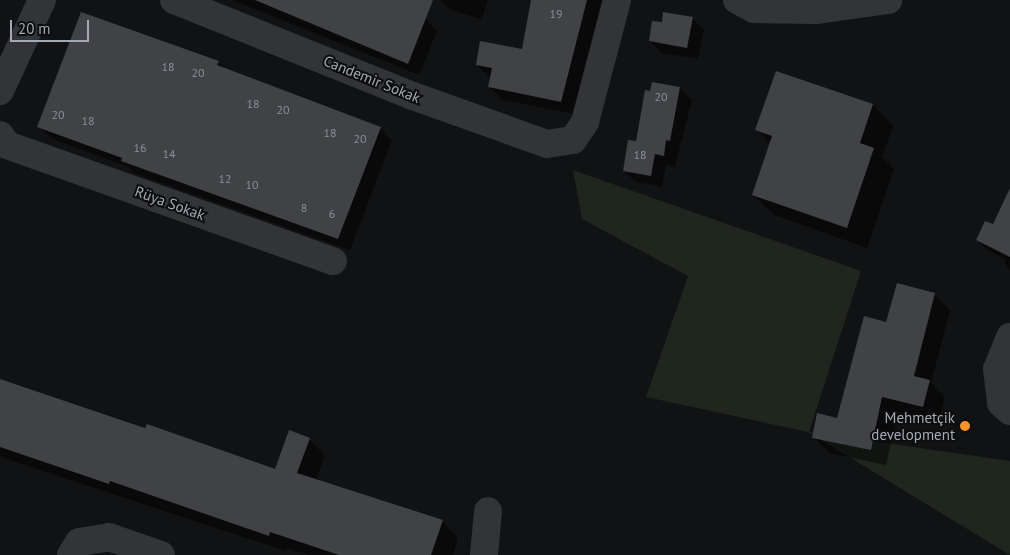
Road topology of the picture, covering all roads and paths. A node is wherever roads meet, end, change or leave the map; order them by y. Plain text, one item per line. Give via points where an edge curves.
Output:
1 (42, 0) edge
2 (174, 0) edge
3 (617, 0) edge
4 (737, 0) edge
5 (888, 0) edge
6 (0, 91) edge
7 (4, 140) edge
8 (333, 261) dead end
9 (1010, 337) edge
10 (1010, 411) edge
11 (488, 511) dead end
12 (71, 555) edge
13 (161, 555) edge
14 (484, 555) edge

1 - 6 street
2 - 3 street, Candemir Sokak via 414,96 547,144 573,140 585,122
4 - 5 street via 754,8 817,10
7 - 8 street, Rüya Sokak
9 - 10 street via 997,369 1001,403
11 - 14 street
12 - 13 street via 79,542 109,537

